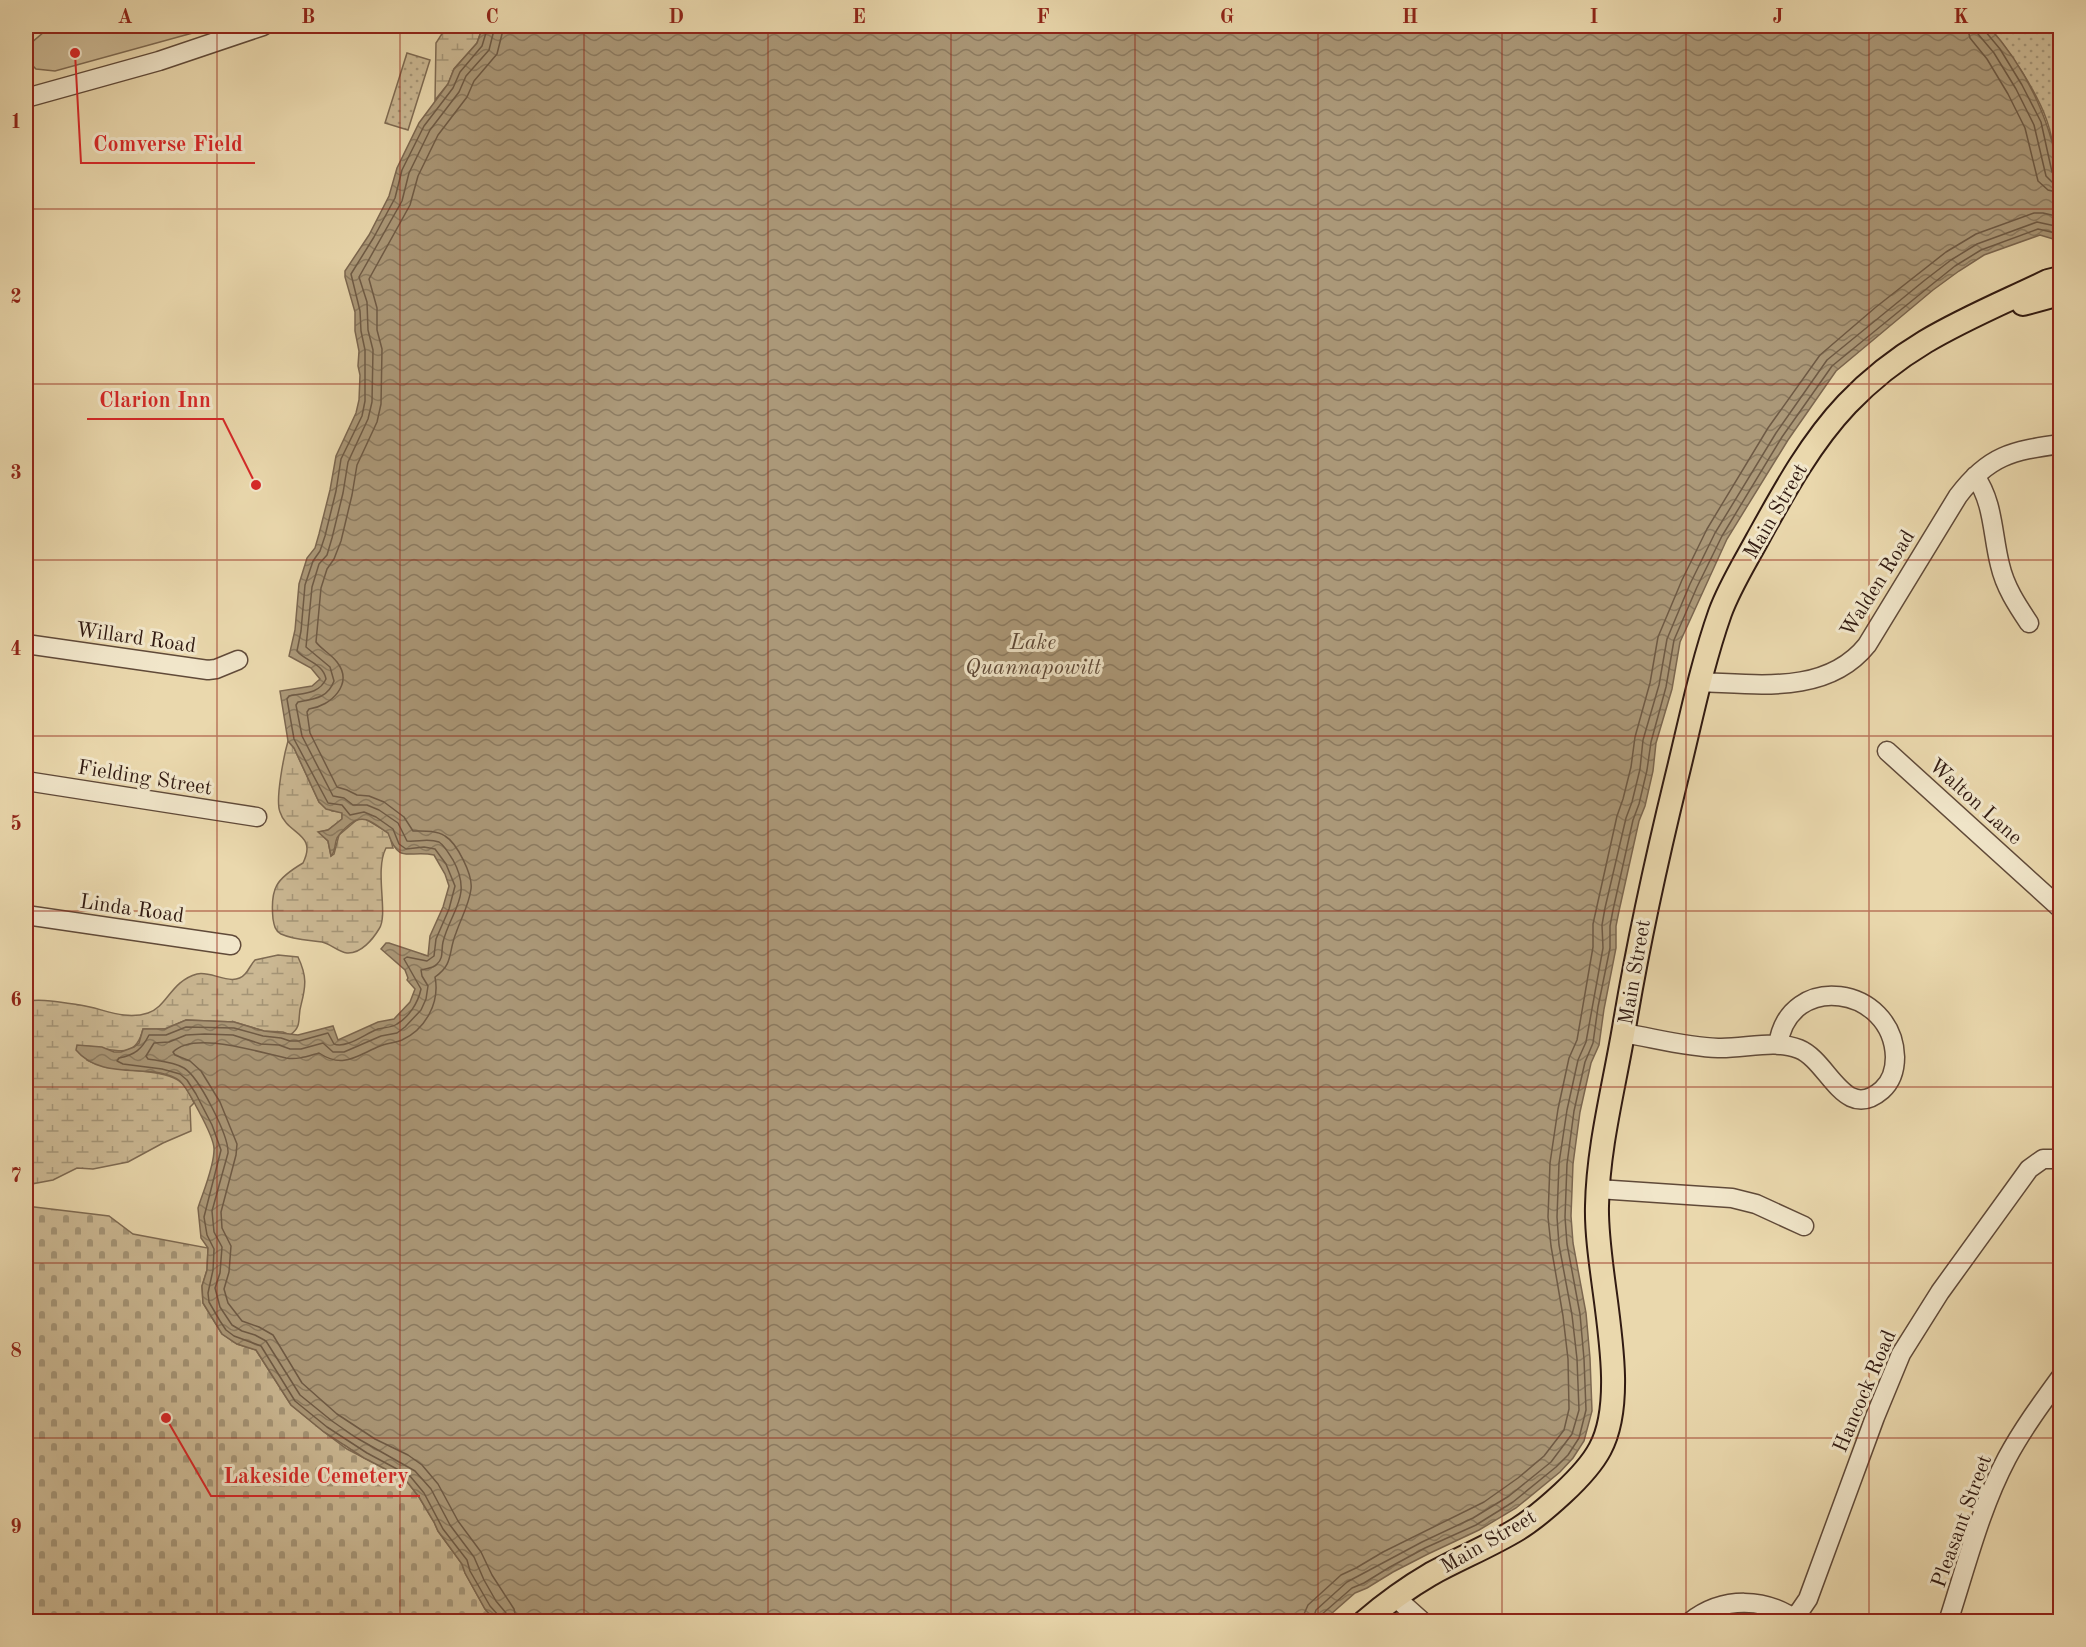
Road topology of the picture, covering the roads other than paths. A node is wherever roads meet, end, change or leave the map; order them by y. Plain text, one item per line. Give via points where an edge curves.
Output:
1 (263, 26) edge
2 (26, 98) edge
3 (2057, 281) edge
4 (2037, 301) junction
5 (2061, 305) edge
6 (1981, 313) junction
7 (2061, 444) edge
8 (1975, 476) junction
9 (2029, 623) dead end
10 (26, 644) edge
11 (238, 660) dead end
12 (1700, 682) junction
13 (1887, 751) dead end
14 (26, 781) edge
15 (257, 817) dead end
16 (2061, 908) edge
17 (26, 915) edge
18 (231, 945) dead end
19 (1623, 1033) junction
20 (1778, 1045) junction
21 (2061, 1159) edge
22 (1598, 1189) junction
23 (1804, 1226) dead end
24 (2061, 1378) edge
25 (1395, 1597) junction
26 (1797, 1620) edge
27 (1364, 1622) edge
28 (1423, 1622) edge
29 (1690, 1622) edge
30 (1948, 1622) edge

1 - 2 street via 159,61
3 - 4 main road, Main Street
3 - 6 main road, Main Street
4 - 5 main road
4 - 6 main road, Main Street
6 - 12 main road, Main Street via 1937,333 1898,358 1859,391 1826,429 1784,492 1720,610
7 - 8 street, Walden Road via 2012,452
8 - 9 street via 1988,499 2002,575
8 - 12 street, Walden Road via 1868,645 1851,662 1828,675 1795,682
10 - 11 street, Willard Road via 208,670
12 - 19 main road, Main Street via 1652,877
13 - 16 street, Walton Lane
14 - 15 street, Fielding Street
17 - 18 street, Linda Road
19 - 20 street via 1716,1048
19 - 22 main road, Main Street
20 - 20 street via 1785,1021 1798,1008 1820,997 1845,997 1863,1003 1887,1028 1894,1067 1890,1081 1879,1092 1857,1099 1840,1090 1809,1054
21 - 26 street, Hancock Road via 2043,1159 2029,1170 1906,1344
22 - 23 street via 1732,1198 1756,1204
22 - 25 main road, Main Street via 1598,1250 1613,1377 1612,1412 1600,1449 1573,1483 1527,1523
24 - 30 street, Pleasant Street via 2002,1468
25 - 27 main road, Main Street
25 - 28 street
26 - 29 street via 1766,1605 1741,1603 1716,1607

